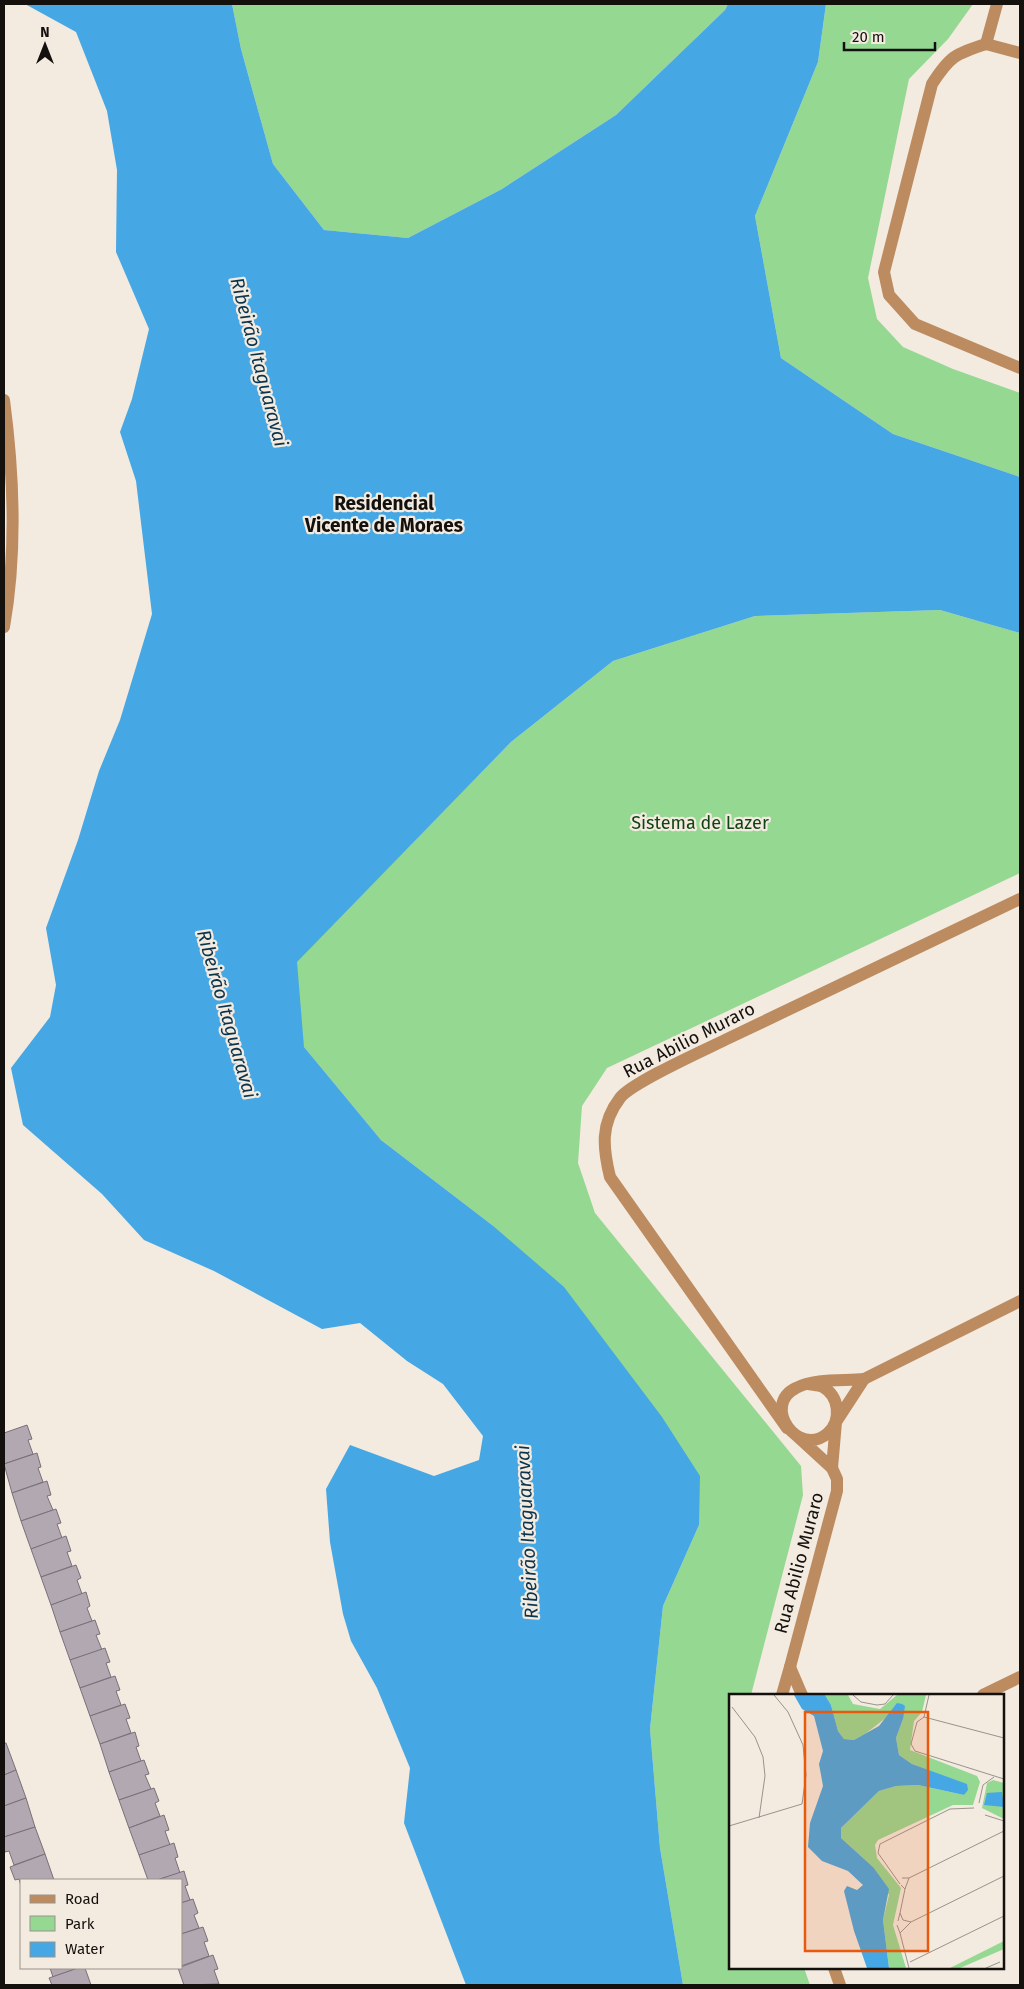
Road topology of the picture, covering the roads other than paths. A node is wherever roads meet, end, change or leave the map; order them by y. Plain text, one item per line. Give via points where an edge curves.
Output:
1 (997, 4) edge
2 (986, 44) junction
3 (1020, 53) edge
4 (1020, 368) edge
5 (4, 400) edge
6 (4, 627) edge
7 (1020, 899) edge
8 (1020, 1301) edge
9 (864, 1379) junction
10 (808, 1384) junction
11 (836, 1422) junction
12 (792, 1431) junction
13 (832, 1468) junction
14 (790, 1667) junction
15 (1020, 1677) edge
16 (782, 1694) edge
17 (802, 1694) edge
18 (985, 1694) edge
19 (834, 1969) edge
20 (840, 1985) edge

1 - 2 street
2 - 3 street
2 - 4 street via 958,53 945,64 932,84 884,272 889,295 915,324
5 - 6 street via 13,524
7 - 12 street, Rua Abilio Muraro via 698,1052 621,1096 608,1118 603,1149 610,1177
8 - 9 street
9 - 10 street
9 - 11 street
10 - 11 street via 822,1387 832,1395 838,1408
10 - 12 street via 795,1388 785,1398 782,1413
11 - 12 street via 828,1433 814,1439
11 - 13 street, Rua Abilio Muraro
12 - 13 street, Rua Abilio Muraro
13 - 14 street, Rua Abilio Muraro via 837,1479 837,1491
14 - 16 street, Rua Abilio Muraro
14 - 17 street
15 - 18 street
19 - 20 street

